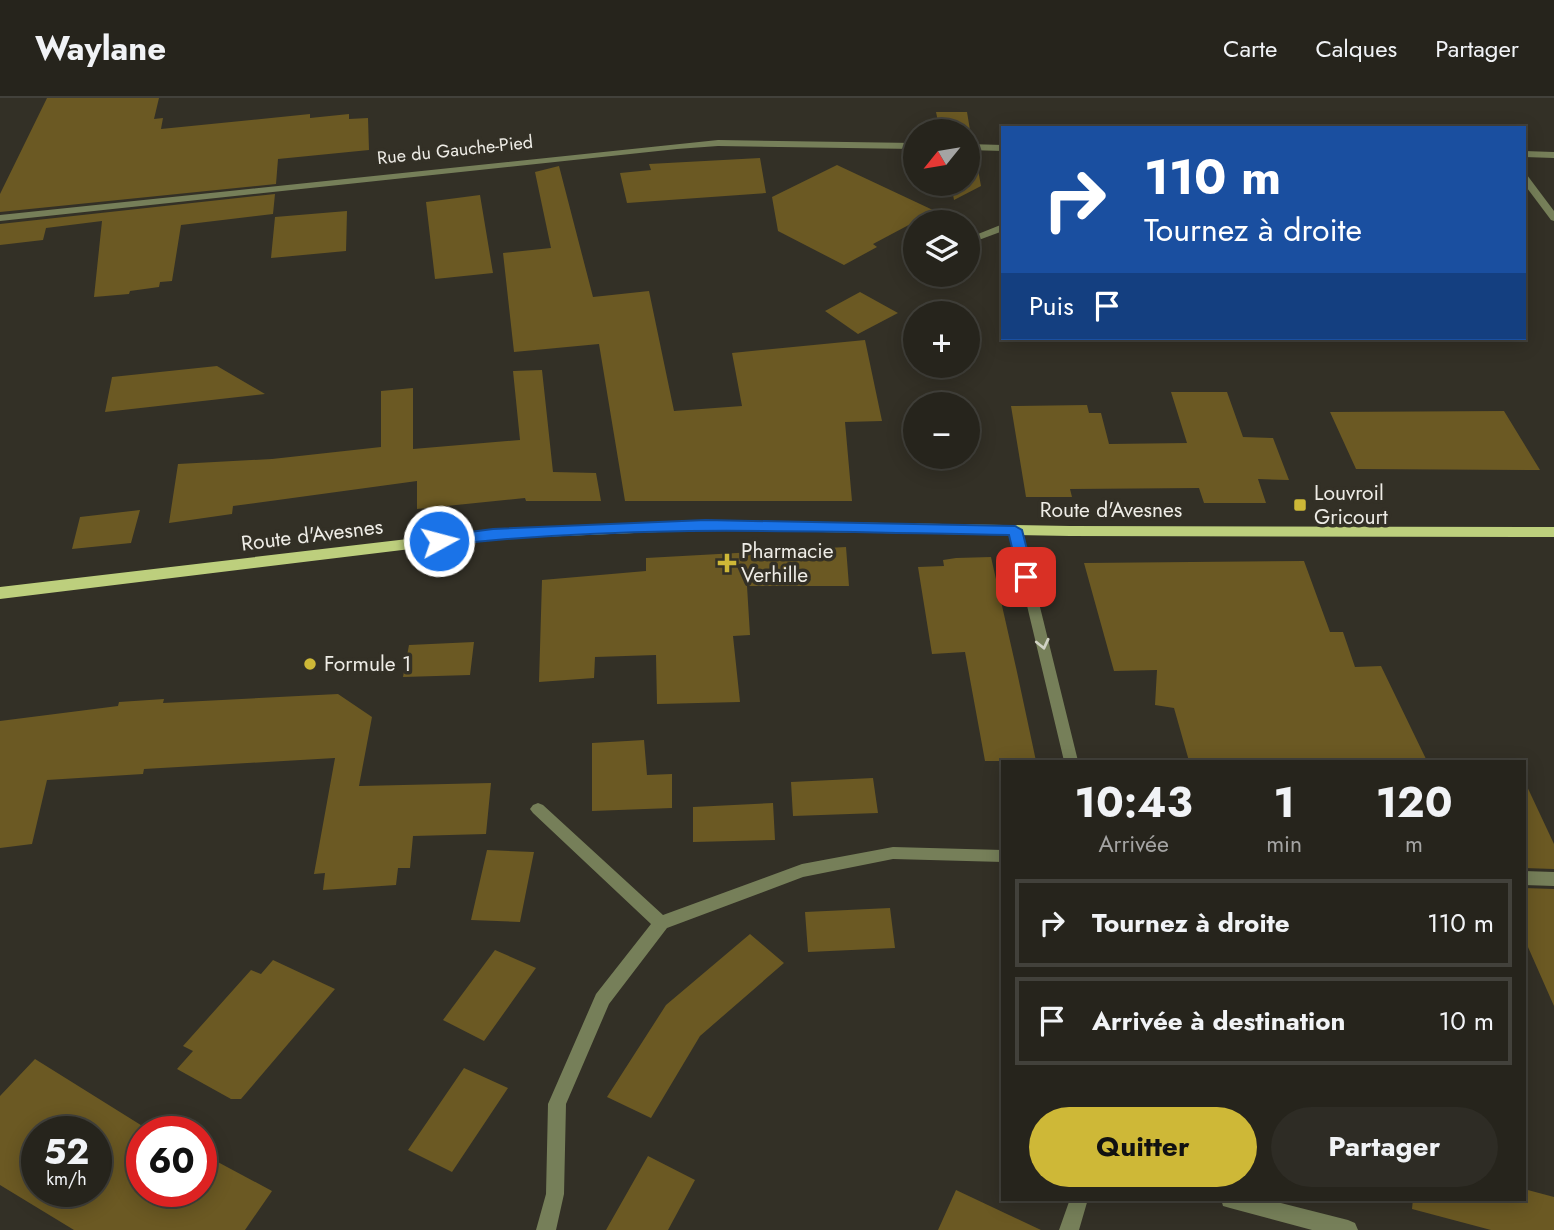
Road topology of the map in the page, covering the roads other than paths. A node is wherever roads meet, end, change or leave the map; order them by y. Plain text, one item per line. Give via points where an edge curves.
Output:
1 (903, 146) edge
2 (980, 147) edge
3 (1001, 148) edge
4 (1526, 154) edge
5 (1554, 155) edge
6 (1526, 180) edge
7 (0, 218) edge
8 (1554, 218) edge
9 (1001, 229) edge
10 (980, 237) edge
11 (1015, 530) junction
12 (1554, 532) edge
13 (0, 593) edge
14 (1071, 760) edge
15 (538, 809) dead end
16 (1001, 856) edge
17 (1526, 878) edge
18 (1554, 879) edge
19 (661, 923) junction
20 (1078, 1201) edge
21 (1238, 1201) edge
22 (546, 1230) edge
23 (1069, 1230) edge
24 (1348, 1230) edge

1 - 7 street, Rue du Gauche-Pied via 677,146
2 - 3 street
4 - 5 street
6 - 8 street
9 - 10 street
11 - 12 main road, Route d'Avesnes
11 - 13 main road, Route d'Avesnes via 706,525 493,534
11 -> 14 street
15 - 19 street
16 - 19 street via 880,855 802,871
17 - 18 street
19 - 22 street via 602,999 557,1104 555,1194
20 - 23 street
21 - 24 street

